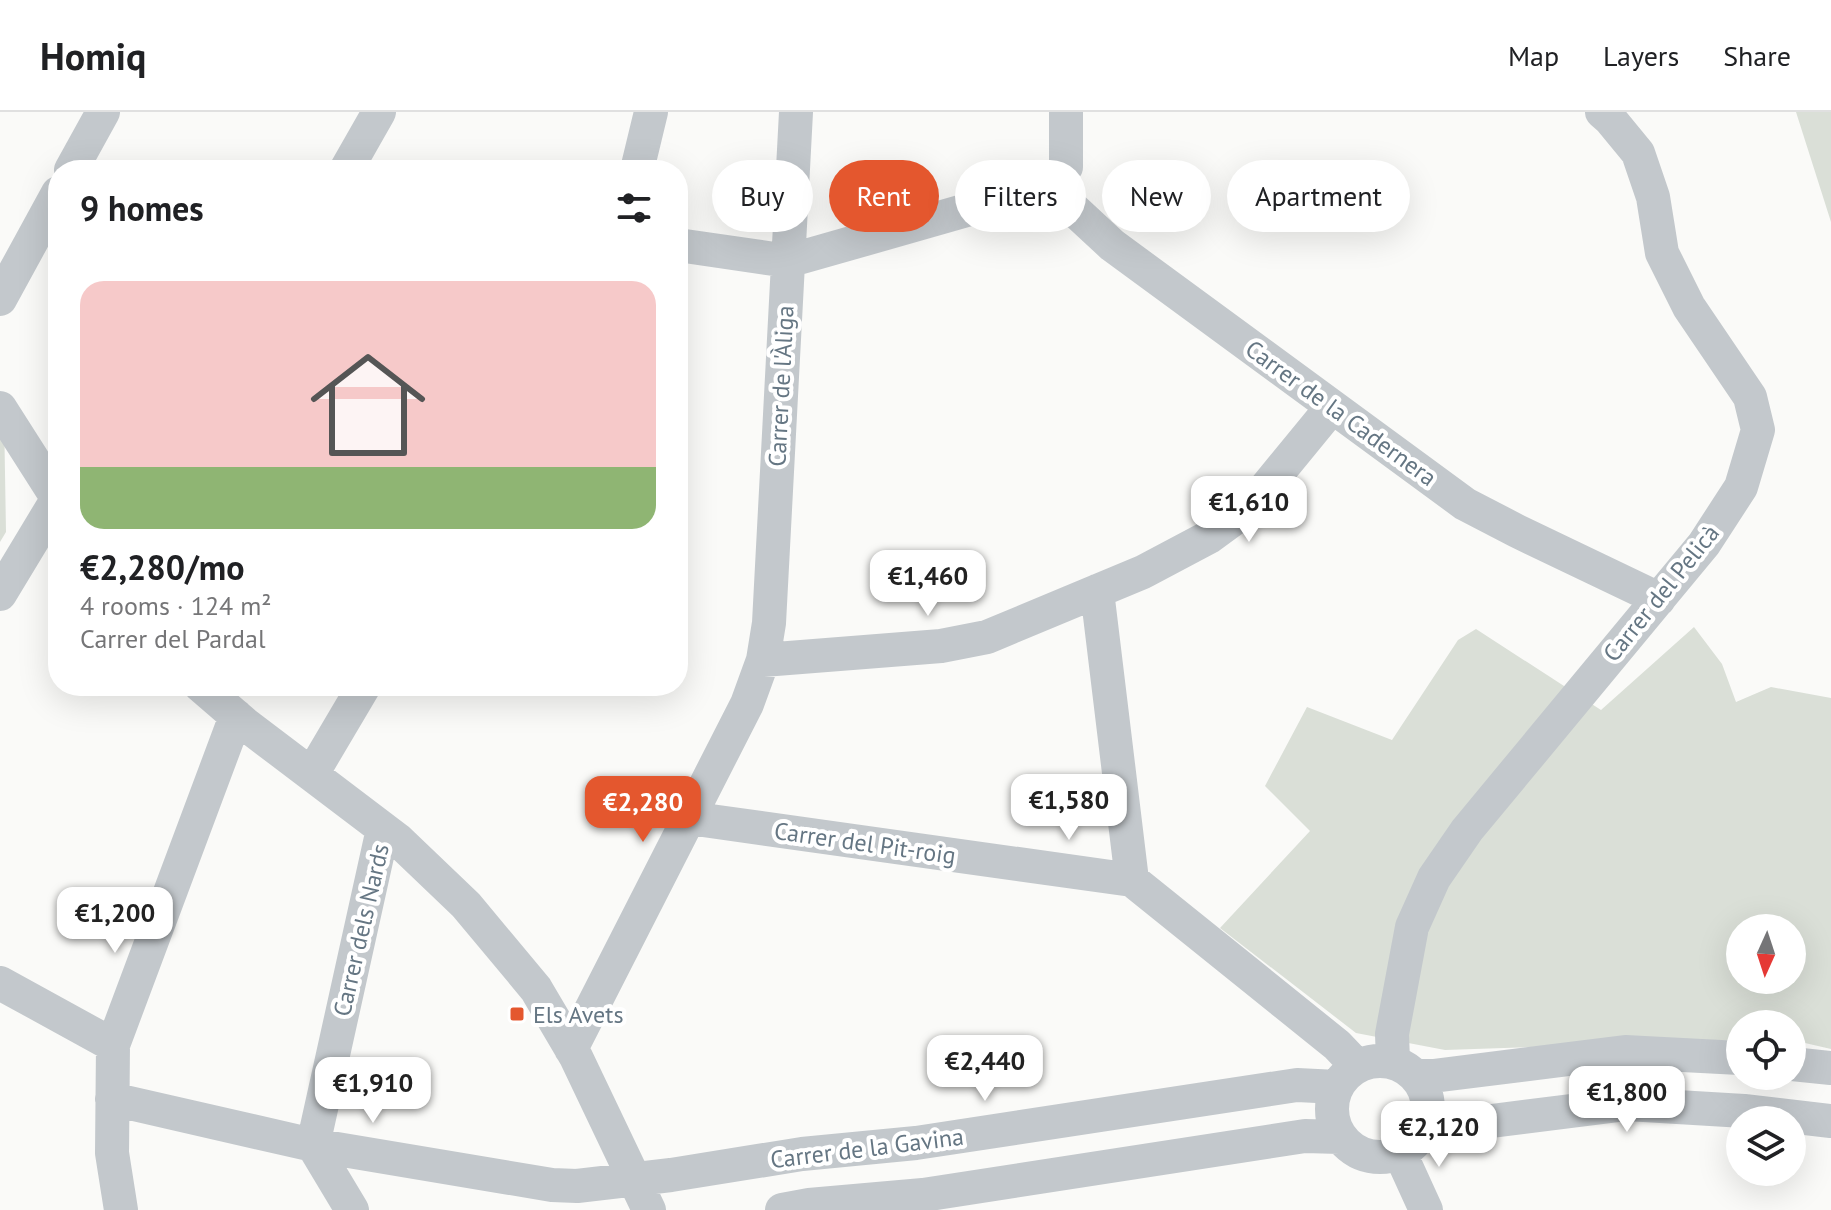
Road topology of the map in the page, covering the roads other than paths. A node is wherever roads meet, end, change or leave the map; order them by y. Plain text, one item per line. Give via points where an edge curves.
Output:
1 (103, 112) edge
2 (379, 112) edge
3 (651, 112) edge
4 (796, 112) edge
5 (1066, 112) edge
6 (1602, 112) edge
7 (77, 160) edge
8 (352, 160) edge
9 (639, 160) edge
10 (1066, 160) edge
11 (48, 211) edge
12 (955, 213) edge
13 (1086, 221) edge
14 (688, 246) edge
15 (788, 261) junction
16 (0, 299) edge
17 (1332, 407) junction
18 (0, 408) edge
19 (48, 482) edge
20 (48, 515) edge
21 (1097, 591) junction
22 (0, 594) edge
23 (1659, 599) junction
24 (763, 660) junction
25 (213, 696) edge
26 (358, 696) edge
27 (236, 716) junction
28 (312, 774) junction
29 (689, 818) junction
30 (383, 829) junction
31 (1132, 880) junction
32 (0, 983) edge
33 (113, 1045) junction
34 (571, 1049) junction
35 (1726, 1057) edge
36 (1806, 1065) edge
37 (1831, 1068) edge
38 (1404, 1069) junction
39 (1347, 1077) junction
40 (112, 1099) junction
41 (1831, 1121) edge
42 (1340, 1137) junction
43 (1411, 1144) junction
44 (313, 1145) junction
45 (634, 1178) junction
46 (121, 1210) edge
47 (352, 1210) edge
48 (649, 1210) edge
49 (782, 1210) edge
50 (1426, 1210) edge

1 - 7 street
2 - 8 street
3 - 9 street
4 - 15 street, Carrer de l'Àliga
5 - 10 street
6 - 23 street, Carrer del Pelicà via 1638,153 1653,197 1662,253 1689,307 1750,397 1758,430 1741,487
11 - 16 street
12 - 15 street
13 - 17 street, Carrer de la Cadernera
14 - 15 street
15 - 24 street, Carrer de l'Àliga
17 - 21 street via 1250,507 1209,537
17 - 23 street, Carrer de la Cadernera via 1465,504
18 - 19 street
20 - 22 street
21 - 24 street via 987,637 941,646
21 - 31 street
23 - 38 street, Carrer del Pelicà via 1467,830 1434,878 1412,927 1392,1034
24 - 29 street, Carrer de l'Àliga via 747,704
25 - 27 street
26 - 28 street
27 - 28 street
27 - 33 street
28 - 30 street
29 - 31 street, Carrer del Pit-roig
29 - 34 street, Carrer de l'Àliga
30 - 34 street via 466,905 536,989
30 - 44 street, Carrer dels Nards
31 - 39 street via 1337,1045
32 - 33 street
33 - 40 street
34 - 45 street
35 - 38 street via 1625,1052 1433,1076
36 - 37 street
38 - 39 street via 1376,1060
38 - 43 street via 1427,1097 1428,1119
39 - 42 street via 1332,1099 1331,1116
39 - 45 street, Carrer de la Gavina via 916,1143
40 - 44 street, Carrer de la Gavina
40 - 46 street via 112,1153
41 - 43 street via 1627,1104 1468,1124
42 - 43 street via 1372,1157 1383,1158
42 - 49 street, Carrer de la Gavina via 1305,1136 923,1195
43 - 50 street
44 - 45 street, Carrer de la Gavina via 552,1185
44 - 47 street
45 - 48 street

